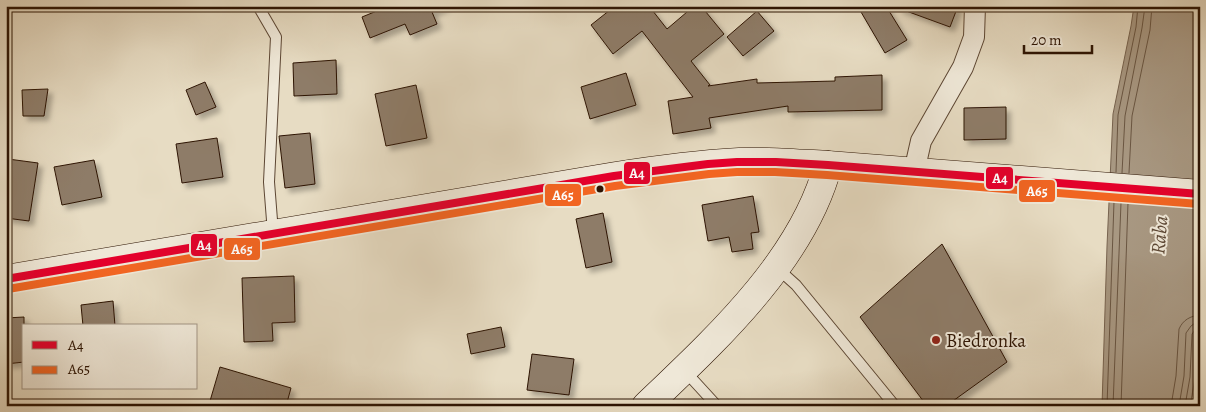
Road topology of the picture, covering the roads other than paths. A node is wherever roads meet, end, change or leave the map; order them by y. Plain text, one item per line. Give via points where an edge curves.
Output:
1 (258, 6) edge
2 (975, 6) edge
3 (828, 165) junction
4 (914, 172) junction
5 (1200, 194) edge
6 (273, 234) junction
7 (776, 267) junction
8 (6, 279) edge
9 (684, 370) junction
10 (646, 406) edge
11 (717, 406) edge
12 (895, 406) edge

1 - 6 lane via 276,37 270,182
2 - 4 street via 974,37 963,67 921,141
3 - 4 main road
3 - 6 main road via 725,163 655,170
3 - 7 main road via 816,200 792,246
4 - 5 main road
6 - 8 main road
7 - 9 main road via 741,311
7 - 12 lane via 796,285
9 - 10 main road
9 - 11 lane

